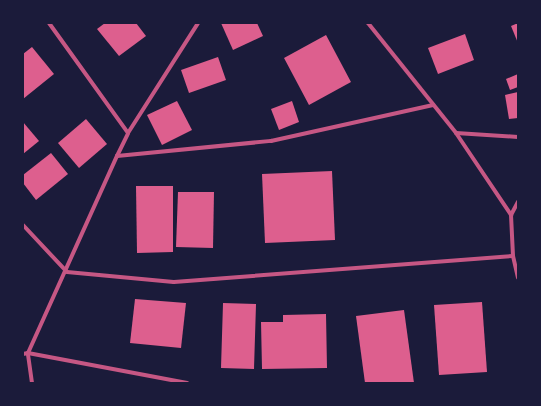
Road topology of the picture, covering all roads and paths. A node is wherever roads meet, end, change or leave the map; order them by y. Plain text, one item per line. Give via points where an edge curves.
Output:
1 (49, 23) edge
2 (198, 23) edge
3 (368, 23) edge
4 (433, 105) junction
5 (128, 133) junction
6 (456, 133) junction
7 (518, 137) edge
8 (117, 156) junction
9 (518, 202) edge
10 (511, 215) junction
11 (23, 225) edge
12 (514, 256) junction
13 (67, 272) junction
14 (518, 277) edge
15 (28, 353) junction
16 (23, 354) edge
17 (32, 383) edge
18 (187, 383) edge

1 - 5 street
2 - 5 street
3 - 4 street
4 - 6 street
4 - 8 street via 271,141
5 - 8 street
6 - 7 street
6 - 10 street
8 - 13 street
9 - 10 street
10 - 12 street
11 - 13 street
12 - 13 street via 174,282
12 - 14 street
13 - 15 street
15 - 16 street
15 - 17 street
15 - 18 street

